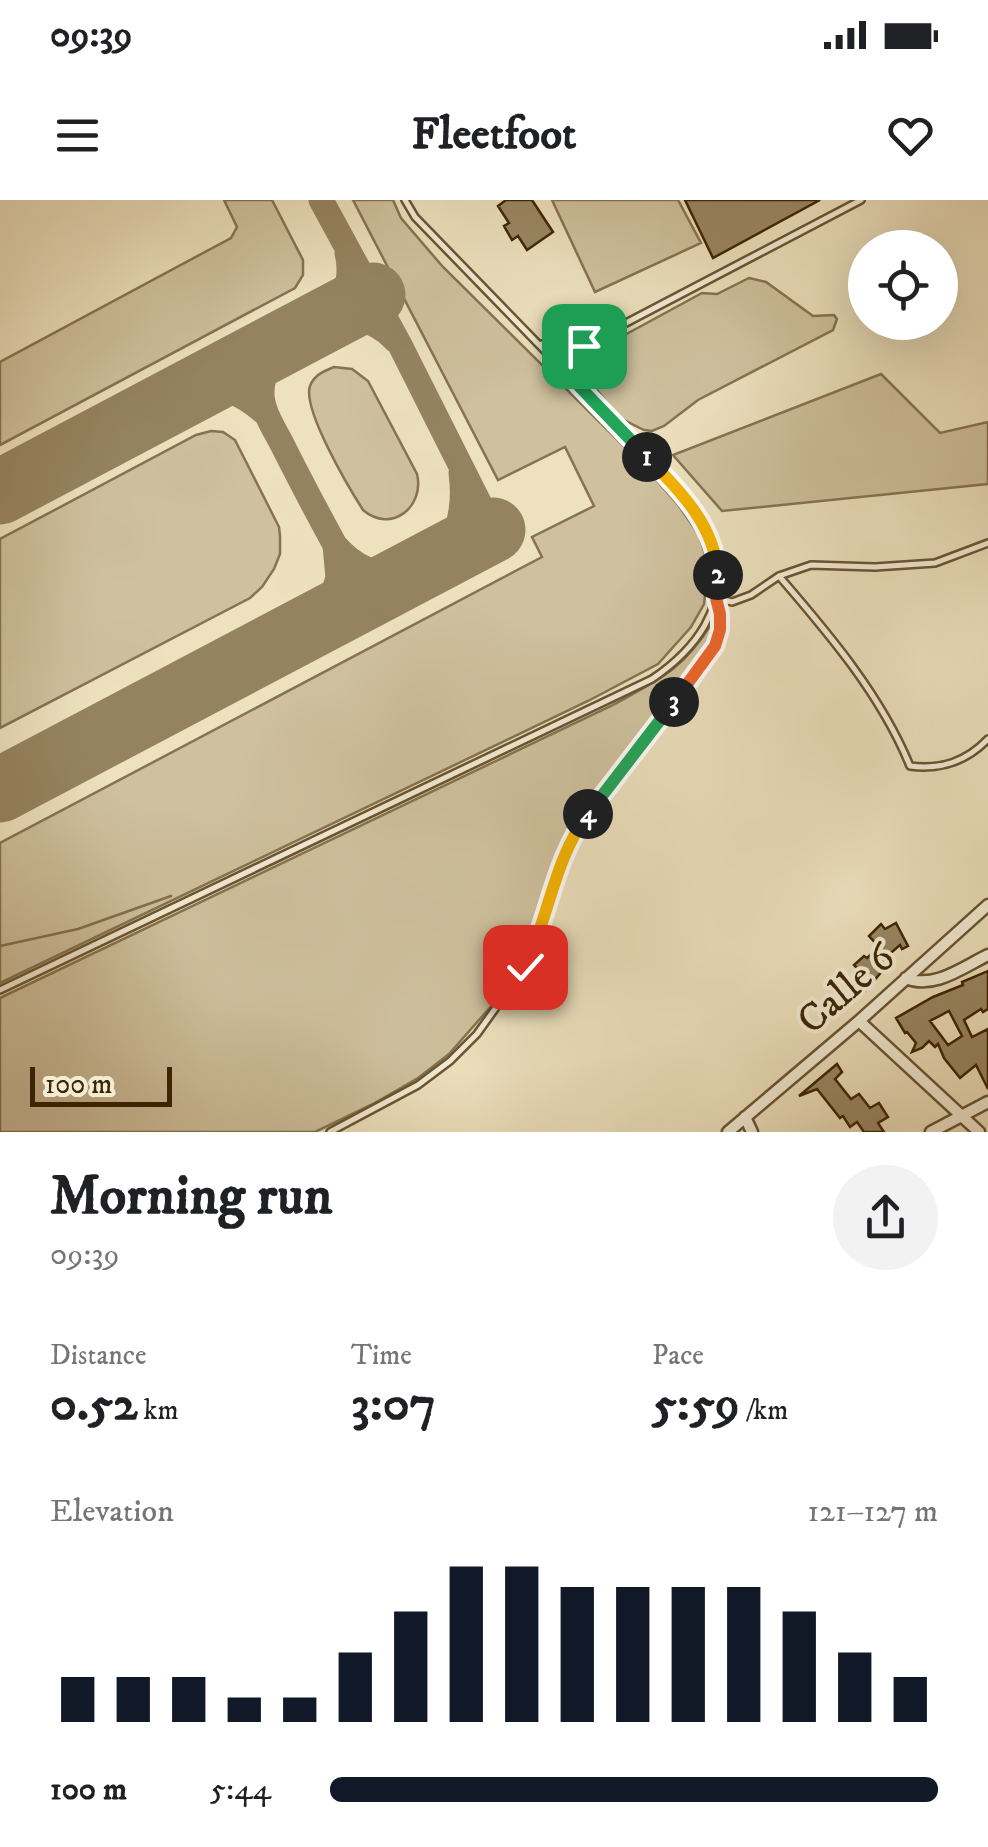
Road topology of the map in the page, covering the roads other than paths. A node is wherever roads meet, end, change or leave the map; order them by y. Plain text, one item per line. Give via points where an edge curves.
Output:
1 (405, 200) edge
2 (861, 200) edge
3 (537, 342) junction
4 (584, 346) junction
5 (579, 386) junction
6 (988, 543) edge
7 (780, 576) junction
8 (716, 598) junction
9 (988, 740) edge
10 (988, 905) edge
11 (988, 955) edge
12 (906, 978) junction
13 (0, 990) edge
14 (859, 1021) junction
15 (988, 1102) edge
16 (963, 1116) junction
17 (745, 1117) junction
18 (330, 1132) edge
19 (728, 1132) edge
20 (752, 1132) edge
21 (931, 1132) edge
22 (980, 1132) edge

1 - 3 lane
2 - 4 lane
3 - 4 lane
3 - 5 lane
4 - 5 lane via 575,366
5 - 8 lane via 701,519 715,551
6 - 7 lane via 936,563 811,565
7 - 8 lane via 732,602
7 - 9 lane via 884,714 910,766 931,769 972,756
8 - 13 lane via 692,646 652,679
8 - 18 lane via 715,646 573,837 534,948 506,996 477,1034 418,1086
10 - 12 street, Calle 6
11 - 12 street via 932,982
12 - 14 street, Calle 6
14 - 16 street
14 - 17 street, Calle 6
15 - 16 street
16 - 21 street
16 - 22 street
17 - 19 street, Calle 6
17 - 20 street

